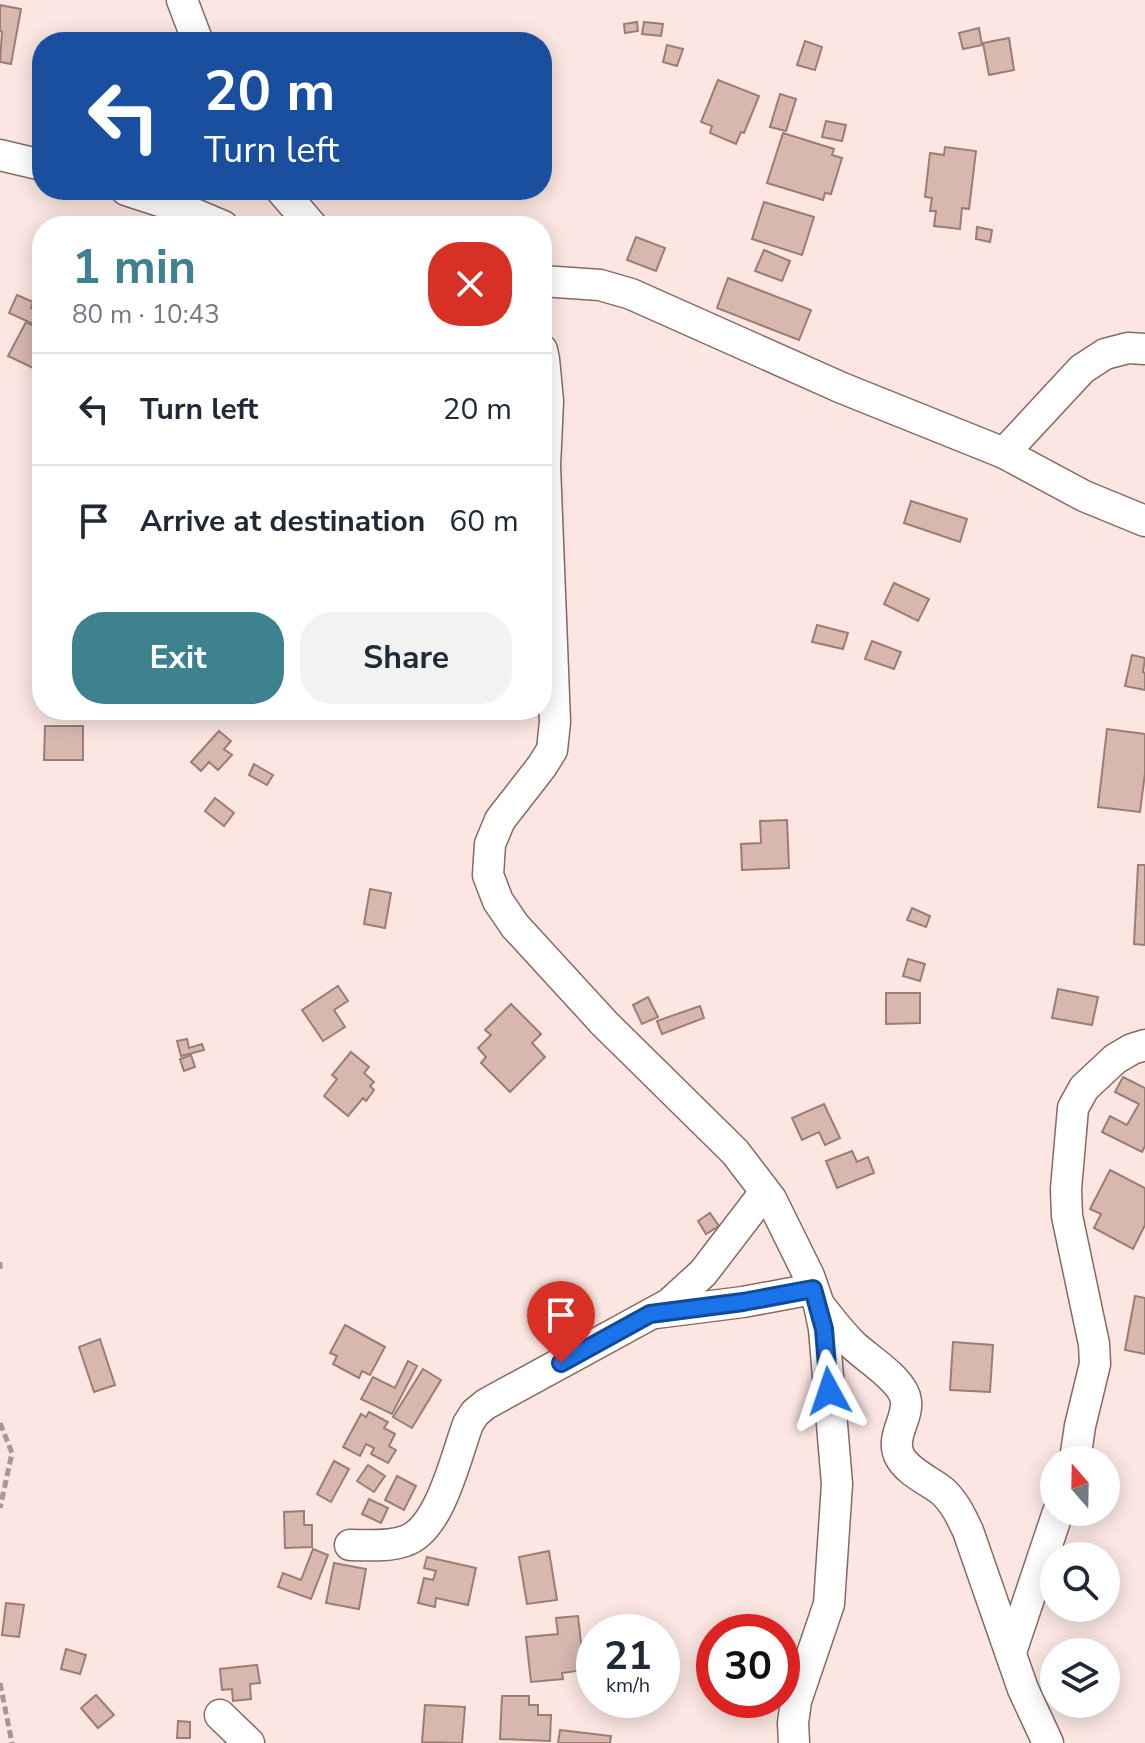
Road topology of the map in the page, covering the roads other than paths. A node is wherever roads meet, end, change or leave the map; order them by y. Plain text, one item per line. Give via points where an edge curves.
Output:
1 (182, 0) edge
2 (194, 32) edge
3 (0, 155) edge
4 (32, 163) edge
5 (157, 200) edge
6 (290, 200) edge
7 (199, 216) edge
8 (303, 216) edge
9 (552, 282) edge
10 (1145, 349) edge
11 (1004, 453) junction
12 (1145, 521) edge
13 (552, 645) edge
14 (1145, 1045) edge
15 (765, 1192) junction
16 (816, 1297) junction
17 (650, 1314) junction
18 (1077, 1446) edge
19 (1053, 1526) edge
20 (350, 1545) dead end
21 (1011, 1652) junction
22 (220, 1715) dead end
23 (249, 1743) edge
24 (794, 1743) edge
25 (1048, 1743) edge

1 - 2 street
3 - 4 street
5 - 7 street
6 - 8 street
9 - 11 street via 600,285 631,294
10 - 11 street via 1105,354 1082,369
11 - 12 street
13 - 15 street via 552,750 500,820 490,844 488,875 498,901 604,1023 735,1152
14 - 18 street via 1115,1059 1084,1088 1073,1108 1067,1216 1095,1364
15 - 16 street
15 - 17 street via 703,1273
16 - 17 street
16 - 21 street via 852,1345 904,1395 897,1437 900,1457 942,1491 959,1513
16 - 24 street via 824,1329 837,1484 829,1604 796,1701
17 - 20 street via 475,1413 438,1508 419,1534 391,1545
19 - 21 street
21 - 25 street
22 - 23 street

